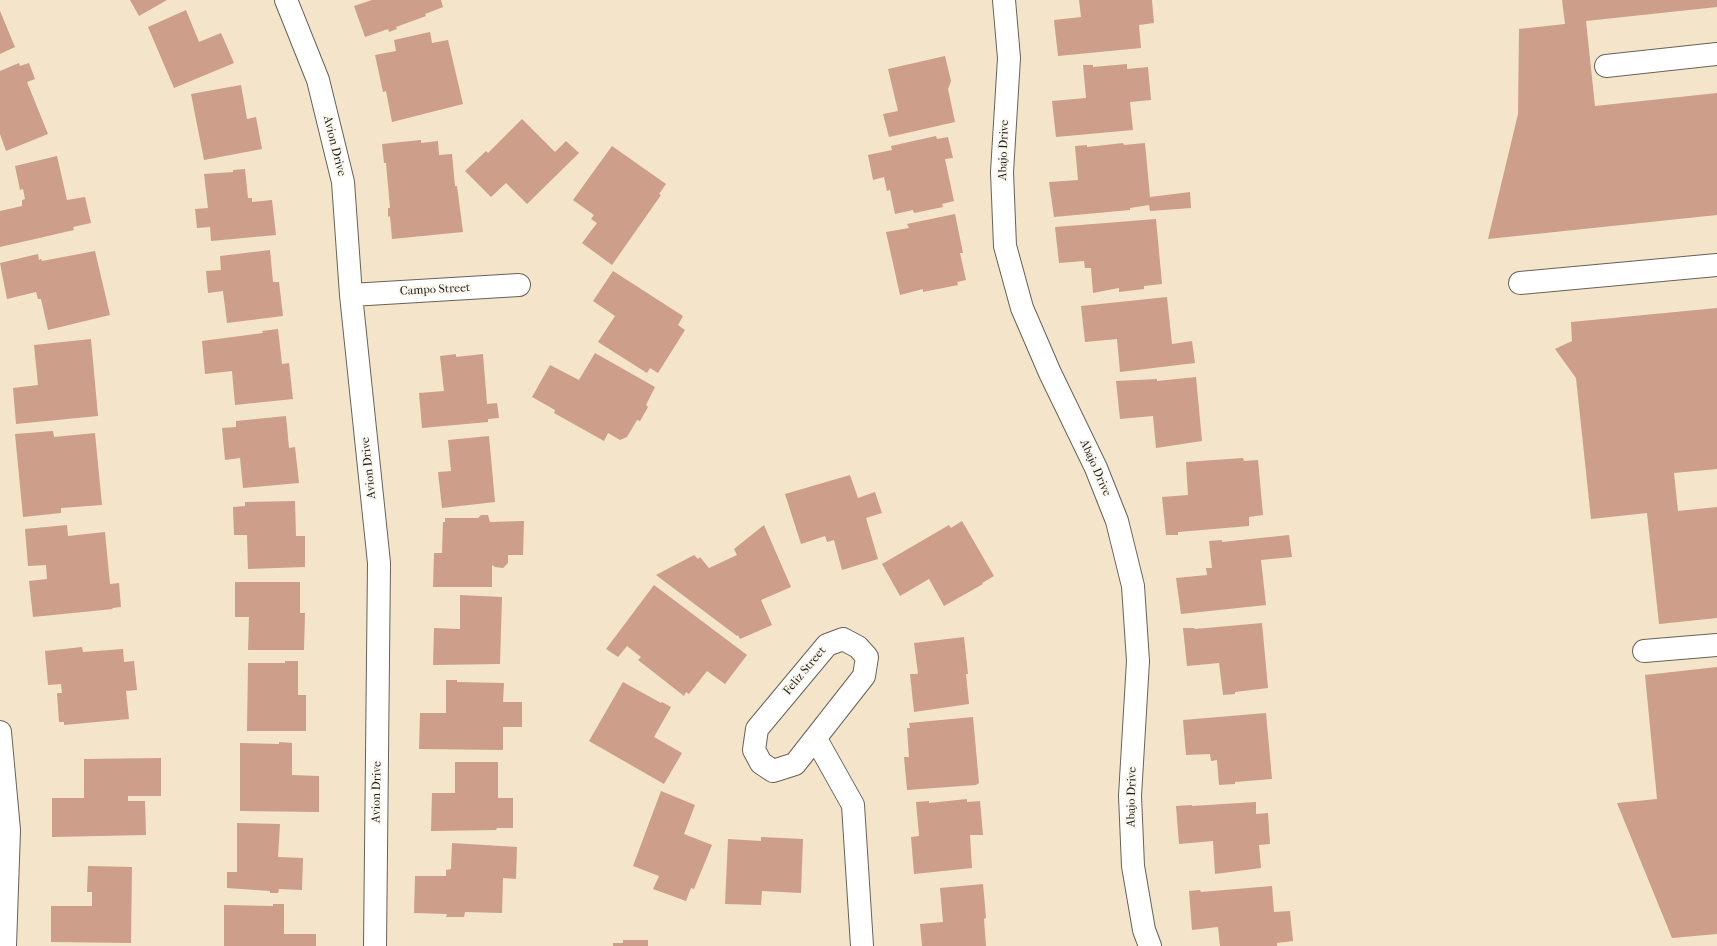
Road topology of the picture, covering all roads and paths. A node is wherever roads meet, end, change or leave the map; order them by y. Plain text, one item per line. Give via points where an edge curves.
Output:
1 (286, 0) edge
2 (1004, 0) edge
3 (1717, 54) edge
4 (1606, 66) dead end
5 (1717, 265) edge
6 (1520, 283) dead end
7 (520, 285) dead end
8 (351, 295) junction
9 (1717, 645) edge
10 (1644, 651) dead end
11 (0, 732) edge
12 (816, 739) junction
13 (5, 946) edge
14 (375, 946) edge
15 (862, 946) edge
16 (1150, 946) edge

1 - 8 street, Avion Drive via 318,80 343,182
2 - 16 street, Abajo Drive via 1009,58 1002,172 1005,246 1022,308 1096,468 1117,521 1133,586 1138,661 1130,796 1132,866 1144,930
3 - 4 street
5 - 6 street
7 - 8 street, Campo Street
8 - 14 street, Avion Drive via 379,563
9 - 10 street
11 - 13 street via 9,830
12 - 12 street, Feliz Street via 795,764 773,771 761,763 754,750 757,730 827,645 843,639 858,647 867,657 864,676
12 - 15 street via 853,804

